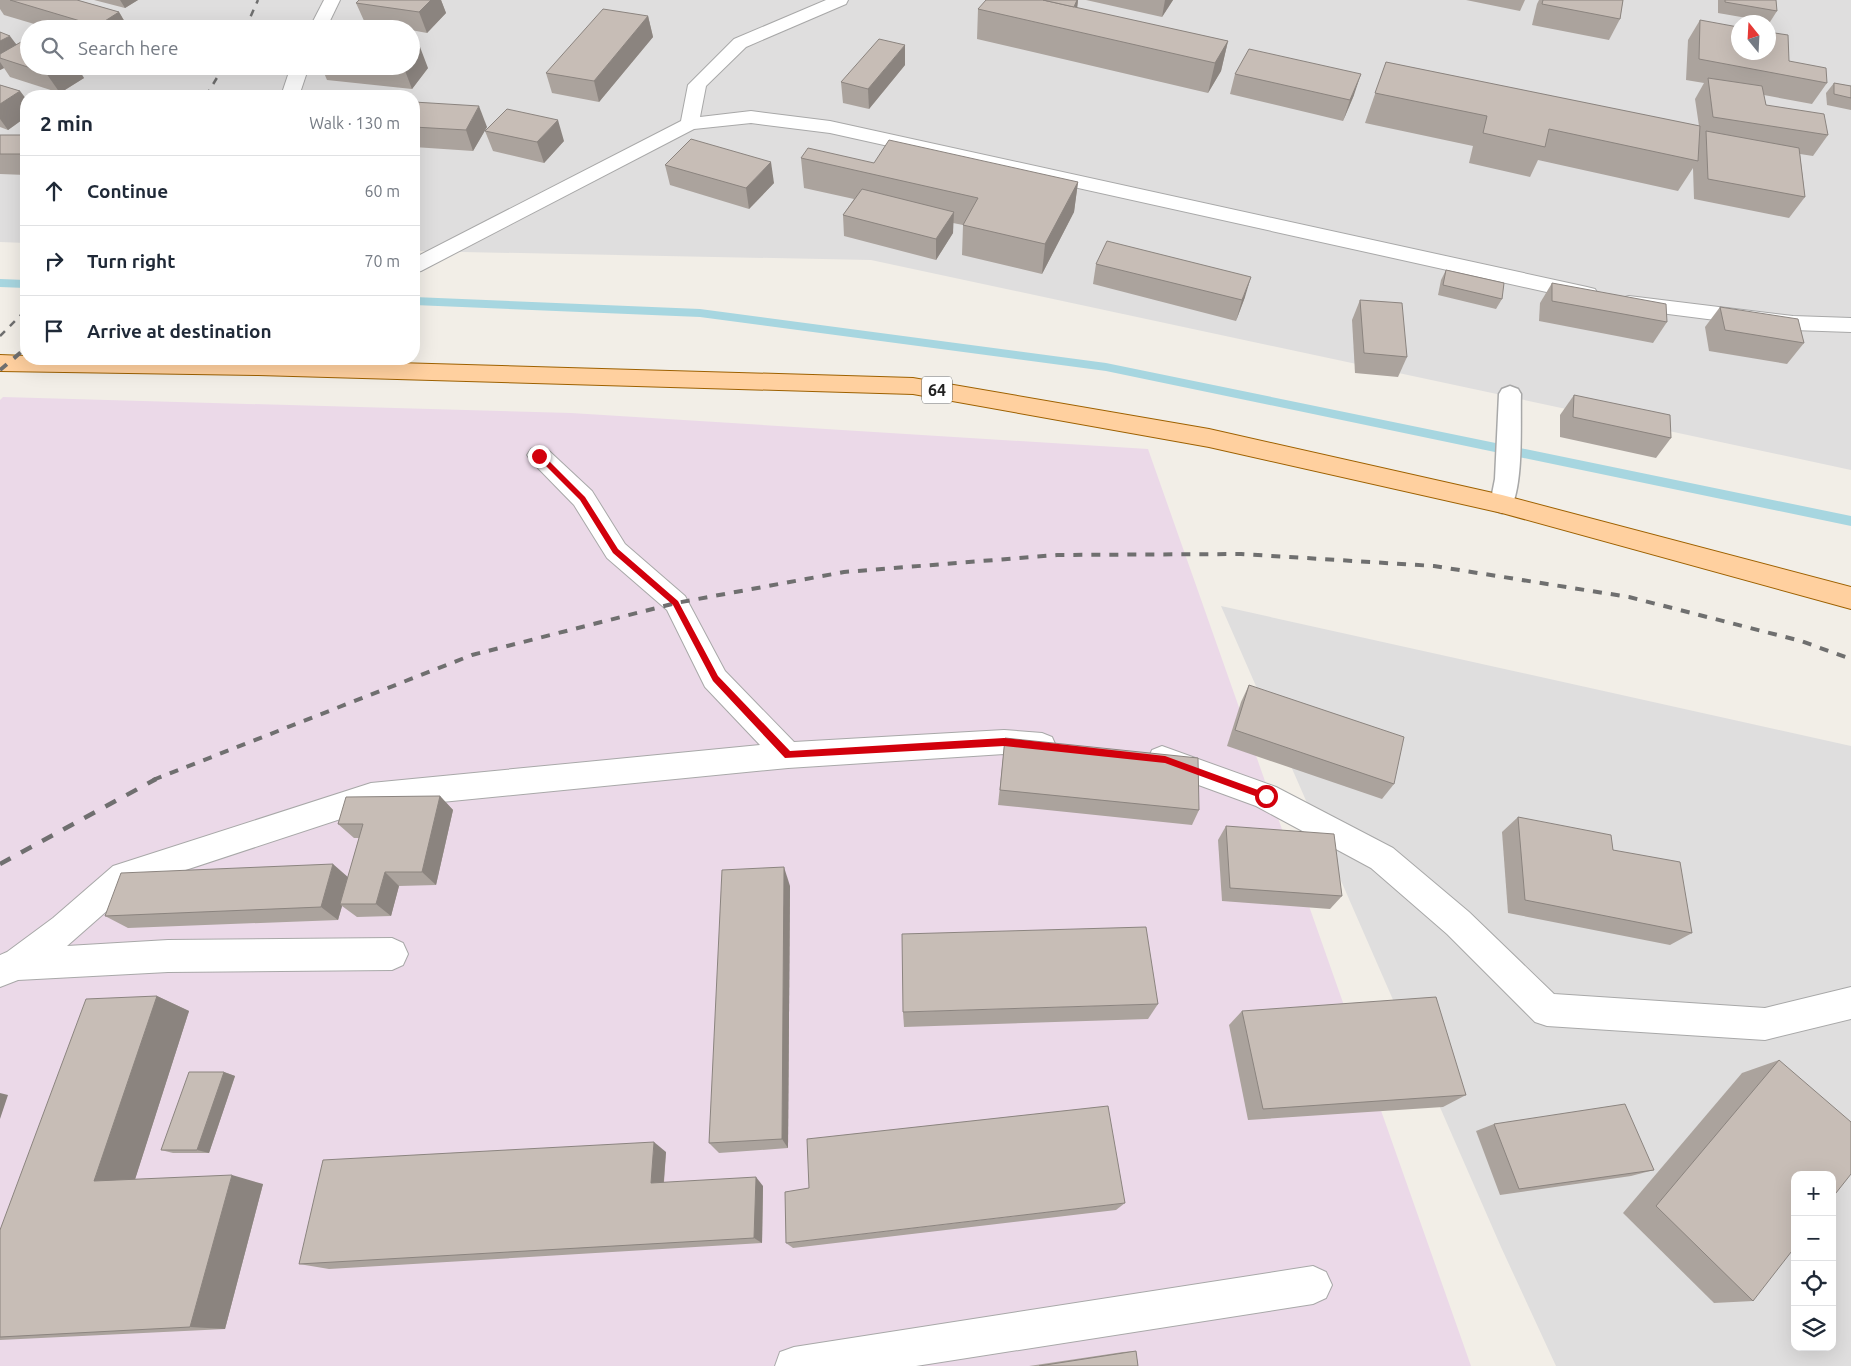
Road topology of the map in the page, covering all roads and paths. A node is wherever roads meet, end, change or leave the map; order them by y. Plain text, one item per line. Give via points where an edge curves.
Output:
1 (332, 0) edge
2 (840, 0) edge
3 (322, 20) edge
4 (297, 75) edge
5 (292, 90) edge
6 (690, 124) junction
7 (420, 263) edge
8 (1851, 326) edge
9 (0, 363) edge
10 (20, 363) edge
11 (320, 365) edge
12 (1510, 394) dead end
13 (539, 456) dead end
14 (1502, 504) junction
15 (1851, 598) edge
16 (1070, 749) edge
17 (788, 755) junction
18 (1137, 756) edge
19 (392, 954) dead end
20 (9, 967) edge
21 (1851, 1003) edge
22 (1313, 1285) dead end
23 (794, 1366) edge

1 - 3 street
2 - 6 street via 740,43 696,85
4 - 5 street
6 - 7 street
6 - 8 street via 751,117 830,127 1634,305 1793,323
9 - 10 main road, 64
11 - 14 main road, 64 via 913,386 1209,438
12 - 14 lane via 1507,479
13 - 17 street via 582,498 616,551 676,603 715,679
14 - 15 main road, 64
16 - 17 street via 1004,742
17 - 20 street via 371,796 124,876 64,928
18 - 21 street via 1165,760 1266,796 1382,858 1458,923 1547,1010 1765,1024
19 - 20 street via 168,956
22 - 23 street

